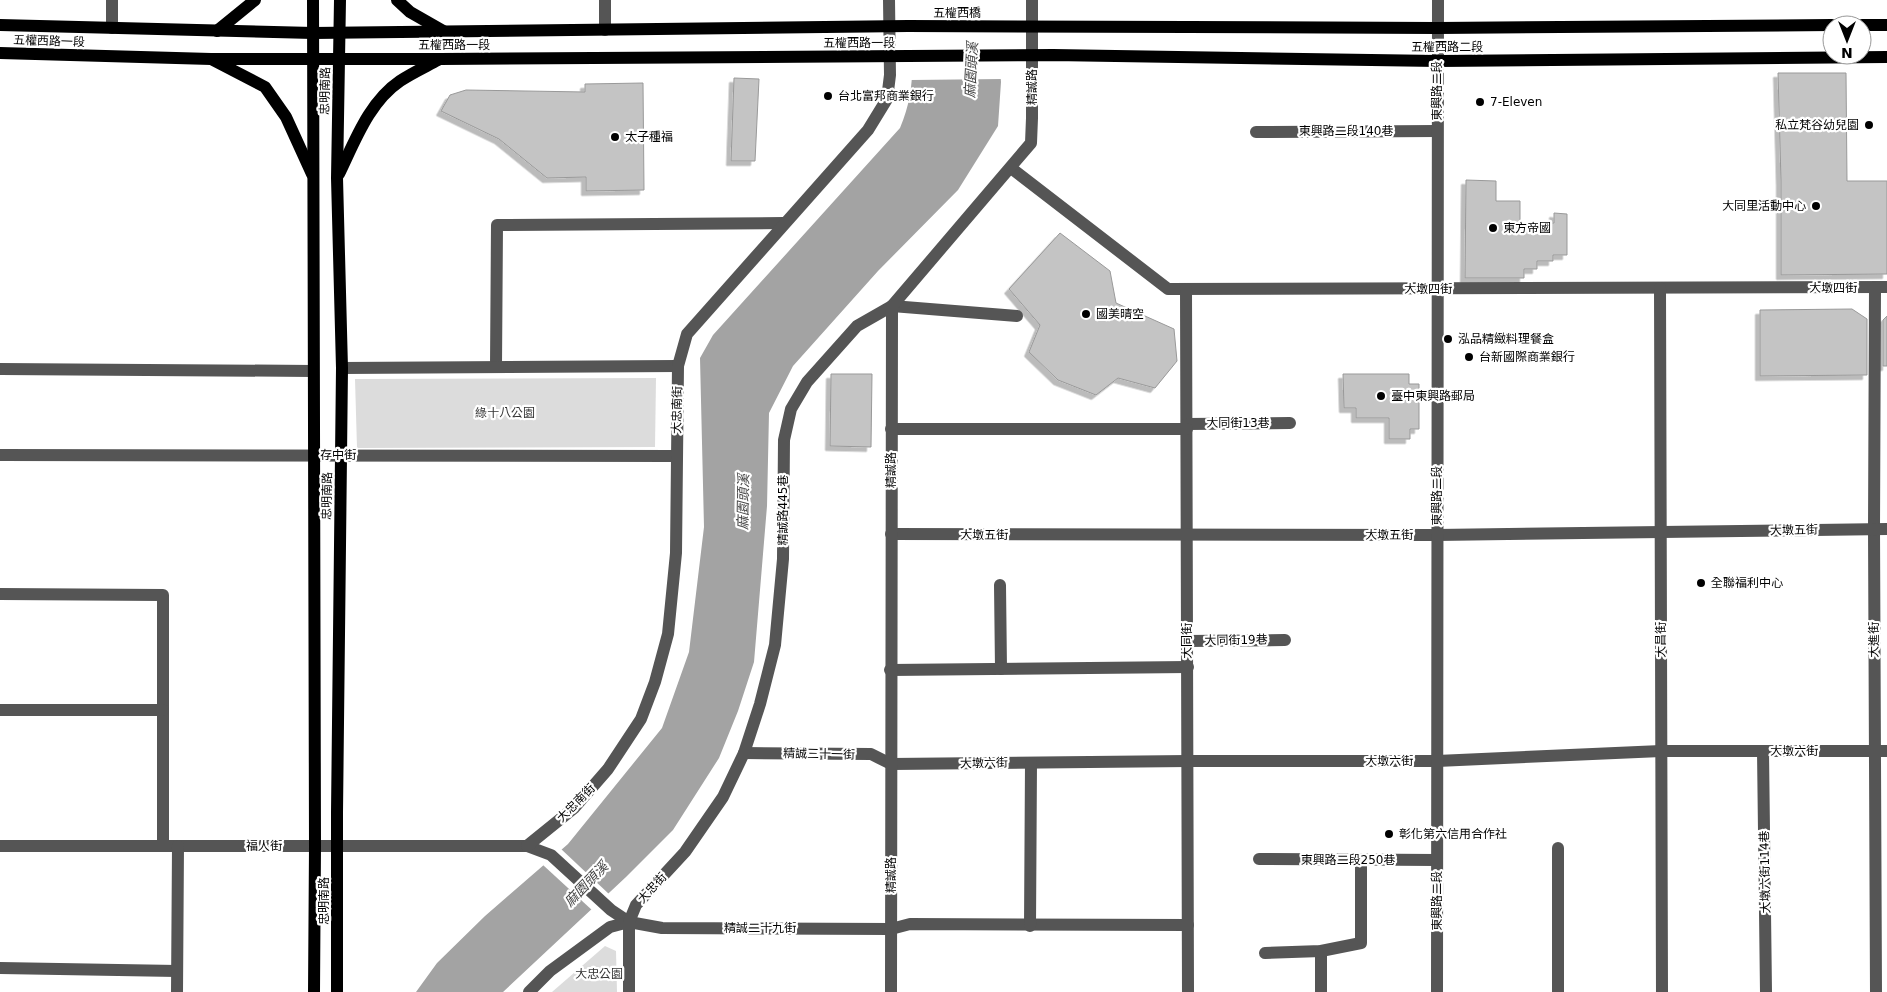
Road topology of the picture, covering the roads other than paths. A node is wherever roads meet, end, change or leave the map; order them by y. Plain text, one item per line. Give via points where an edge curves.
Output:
1 (112, 0) edge
2 (255, 0) edge
3 (313, 0) edge
4 (340, 0) edge
5 (397, 0) edge
6 (605, 0) edge
7 (889, 0) edge
8 (1032, 0) edge
9 (1438, 0) edge
10 (0, 25) edge
11 (1822, 25) edge
12 (1872, 25) edge
13 (1887, 25) edge
14 (908, 26) joint
15 (1007, 26) joint
16 (1032, 26) junction
17 (890, 27) junction
18 (112, 28) junction
19 (1438, 28) junction
20 (605, 30) junction
21 (217, 31) junction
22 (339, 32) junction
23 (445, 32) junction
24 (313, 33) junction
25 (0, 53) edge
26 (890, 56) junction
27 (1032, 56) junction
28 (908, 57) joint
29 (1887, 57) edge
30 (211, 59) junction
31 (313, 59) junction
32 (339, 59) junction
33 (440, 59) junction
34 (1438, 61) junction
35 (1437, 131) junction
36 (1256, 132) dead end
37 (1011, 168) junction
38 (337, 178) junction
39 (315, 179) junction
40 (784, 223) junction
41 (1881, 287) edge
42 (1660, 288) junction
43 (1186, 289) junction
44 (1437, 289) junction
45 (892, 306) junction
46 (1017, 316) dead end
47 (496, 366) junction
48 (678, 366) junction
49 (342, 368) junction
50 (0, 369) edge
51 (313, 371) junction
52 (1881, 405) edge
53 (1290, 423) dead end
54 (1187, 426) junction
55 (891, 430) junction
56 (315, 454) junction
57 (0, 455) edge
58 (341, 455) junction
59 (676, 456) junction
60 (1874, 529) junction
61 (1887, 529) edge
62 (1661, 532) junction
63 (891, 534) junction
64 (1187, 535) junction
65 (1437, 535) junction
66 (1000, 585) dead end
67 (0, 594) edge
68 (1285, 640) dead end
69 (1187, 641) junction
70 (1881, 642) edge
71 (1188, 667) junction
72 (1001, 669) junction
73 (890, 670) junction
74 (0, 710) edge
75 (164, 710) junction
76 (1662, 751) junction
77 (1763, 751) junction
78 (1881, 751) edge
79 (744, 753) junction
80 (1188, 761) junction
81 (1437, 761) junction
82 (1031, 763) junction
83 (891, 764) junction
84 (0, 846) edge
85 (163, 846) junction
86 (178, 846) junction
87 (315, 846) junction
88 (338, 846) junction
89 (527, 846) junction
90 (1558, 848) dead end
91 (1259, 859) dead end
92 (1361, 860) junction
93 (1437, 860) junction
94 (1881, 885) edge
95 (629, 922) junction
96 (1188, 925) junction
97 (1030, 926) junction
98 (891, 929) junction
99 (1321, 951) junction
100 (1265, 953) dead end
101 (0, 968) edge
102 (177, 971) junction
103 (177, 992) edge
104 (314, 992) edge
105 (337, 992) edge
106 (529, 992) edge
107 (629, 992) edge
108 (891, 992) edge
109 (1188, 992) edge
110 (1321, 992) edge
111 (1437, 992) edge
112 (1558, 992) edge
113 (1662, 992) edge
114 (1766, 992) edge
115 (1876, 992) edge

1 - 18 street
2 - 21 main road
3 - 24 main road, 忠明南路
4 - 22 main road, 忠明南路
5 - 23 main road via 410,12
6 - 20 street
7 - 17 street, 大忠南街
8 - 16 street, 精誠路
9 - 19 street, 東興路二段
10 - 18 main road, 五權西路一段
11 - 19 main road, 五權西路二段
12 - 13 main road
14 - 15 main road, 五權西橋
14 - 17 main road, 五權西路一段
15 - 16 main road, 五權西路二段
16 - 19 main road, 五權西路二段
16 - 27 street, 精誠路
17 - 20 main road, 五權西路一段
17 - 26 street, 大忠南街
18 - 21 main road, 五權西路一段
19 - 34 street, 東興路二段
20 - 23 main road, 五權西路一段
21 - 24 main road, 五權西路一段
22 - 23 main road, 五權西路一段
22 - 24 main road, 五權西路一段
22 - 32 main road, 忠明南路
24 - 31 main road, 忠明南路
25 - 30 main road, 五權西路一段
26 - 28 main road, 五權西路一段
26 - 33 main road, 五權西路一段
26 - 40 street, 大忠南街 via 887,99 868,130
27 - 28 main road, 五權西路二段
27 - 34 main road, 五權西路二段
27 - 37 street, 精誠路 via 1031,143
29 - 34 main road, 五權西路二段
30 - 31 main road, 五權西路一段
30 - 39 main road via 265,87 286,117
31 - 32 main road, 五權西路一段
31 - 39 main road, 忠明南路
32 - 33 main road, 五權西路一段
32 - 38 main road, 忠明南路
33 - 38 main road via 399,81 377,103
34 - 35 street, 東興路二段
35 - 36 street, 東興路二段140巷
35 - 44 street, 東興路二段
37 - 43 street, 大墩四街 via 1168,290
37 - 45 street, 精誠路
38 - 49 main road, 忠明南路
39 - 51 main road, 忠明南路
40 - 47 street via 497,225
40 - 48 street, 大忠南街 via 687,334
41 - 42 street, 大墩四街
41 - 52 street, 大進街
42 - 44 street, 大墩四街
42 - 62 street, 大昌街
43 - 44 street, 大墩四街
43 - 54 street, 大同街
44 - 65 street, 東興路二段
45 - 46 street
45 - 55 street, 精誠路
45 - 79 street, 精誠路445巷 via 857,326 807,382 791,409 784,440 783,559 775,645
47 - 48 street
47 - 49 street
48 - 59 street, 大忠南街
49 - 58 main road, 忠明南路
50 - 51 street
51 - 56 main road, 忠明南路
52 - 60 street, 大進街
53 - 54 street, 大同街13巷
54 - 55 street, 大同街13巷
54 - 64 street, 大同街
55 - 63 street, 精誠路
56 - 57 street, 存中街
56 - 58 street, 存中街
56 - 87 main road, 忠明南路
58 - 59 street, 存中街
58 - 88 main road, 忠明南路
59 - 89 street, 大忠南街 via 676,553 668,634 641,720 608,769 579,802
60 - 61 street, 大墩五街
60 - 62 street, 大墩五街
60 - 70 street, 大進街
62 - 65 street, 大墩五街
62 - 76 street, 大昌街
63 - 64 street, 大墩五街
63 - 73 street, 精誠路
64 - 65 street, 大墩五街
64 - 69 street, 大同街
65 - 81 street, 東興路二段
66 - 72 street
67 - 75 street via 163,595
68 - 69 street, 大同街19巷
69 - 71 street, 大同街
70 - 78 street, 大進街
71 - 72 street
71 - 80 street, 大同街
72 - 73 street
73 - 83 street, 精誠路
74 - 75 street
75 - 85 street
76 - 77 street, 大墩六街
76 - 81 street, 大墩六街
76 - 113 street, 大昌街
77 - 78 street, 大墩六街
77 - 114 street, 大墩六街114巷
78 - 94 street, 大進街
79 - 83 street, 精誠三十一街 via 871,754
79 - 95 street, 大忠街 via 723,797 685,852 636,905
80 - 81 street, 大墩六街
80 - 82 street, 大墩六街
80 - 96 street, 大同街
81 - 93 street, 東興路二段
82 - 83 street, 大墩六街
82 - 97 street
83 - 98 street, 精誠路
84 - 85 street, 福人街
85 - 86 street, 福人街
86 - 87 street, 福人街
86 - 102 street
87 - 88 street, 福人街
87 - 104 main road, 忠明南路
88 - 89 street, 福人街
88 - 105 main road, 忠明南路
89 - 95 street via 551,855 611,910
90 - 112 street
91 - 92 street, 東興路二段250巷
92 - 93 street, 東興路二段250巷
92 - 99 street via 1361,943
93 - 111 street, 東興路二段
94 - 115 street, 大進街
95 - 98 street, 精誠二十九街 via 662,928
95 - 106 street via 610,927 550,971
95 - 107 street
96 - 97 street, 精誠二十九街
96 - 109 street, 大同街
97 - 98 street, 精誠二十九街 via 910,924
98 - 108 street, 精誠路
99 - 100 street
99 - 110 street
101 - 102 street
102 - 103 street

